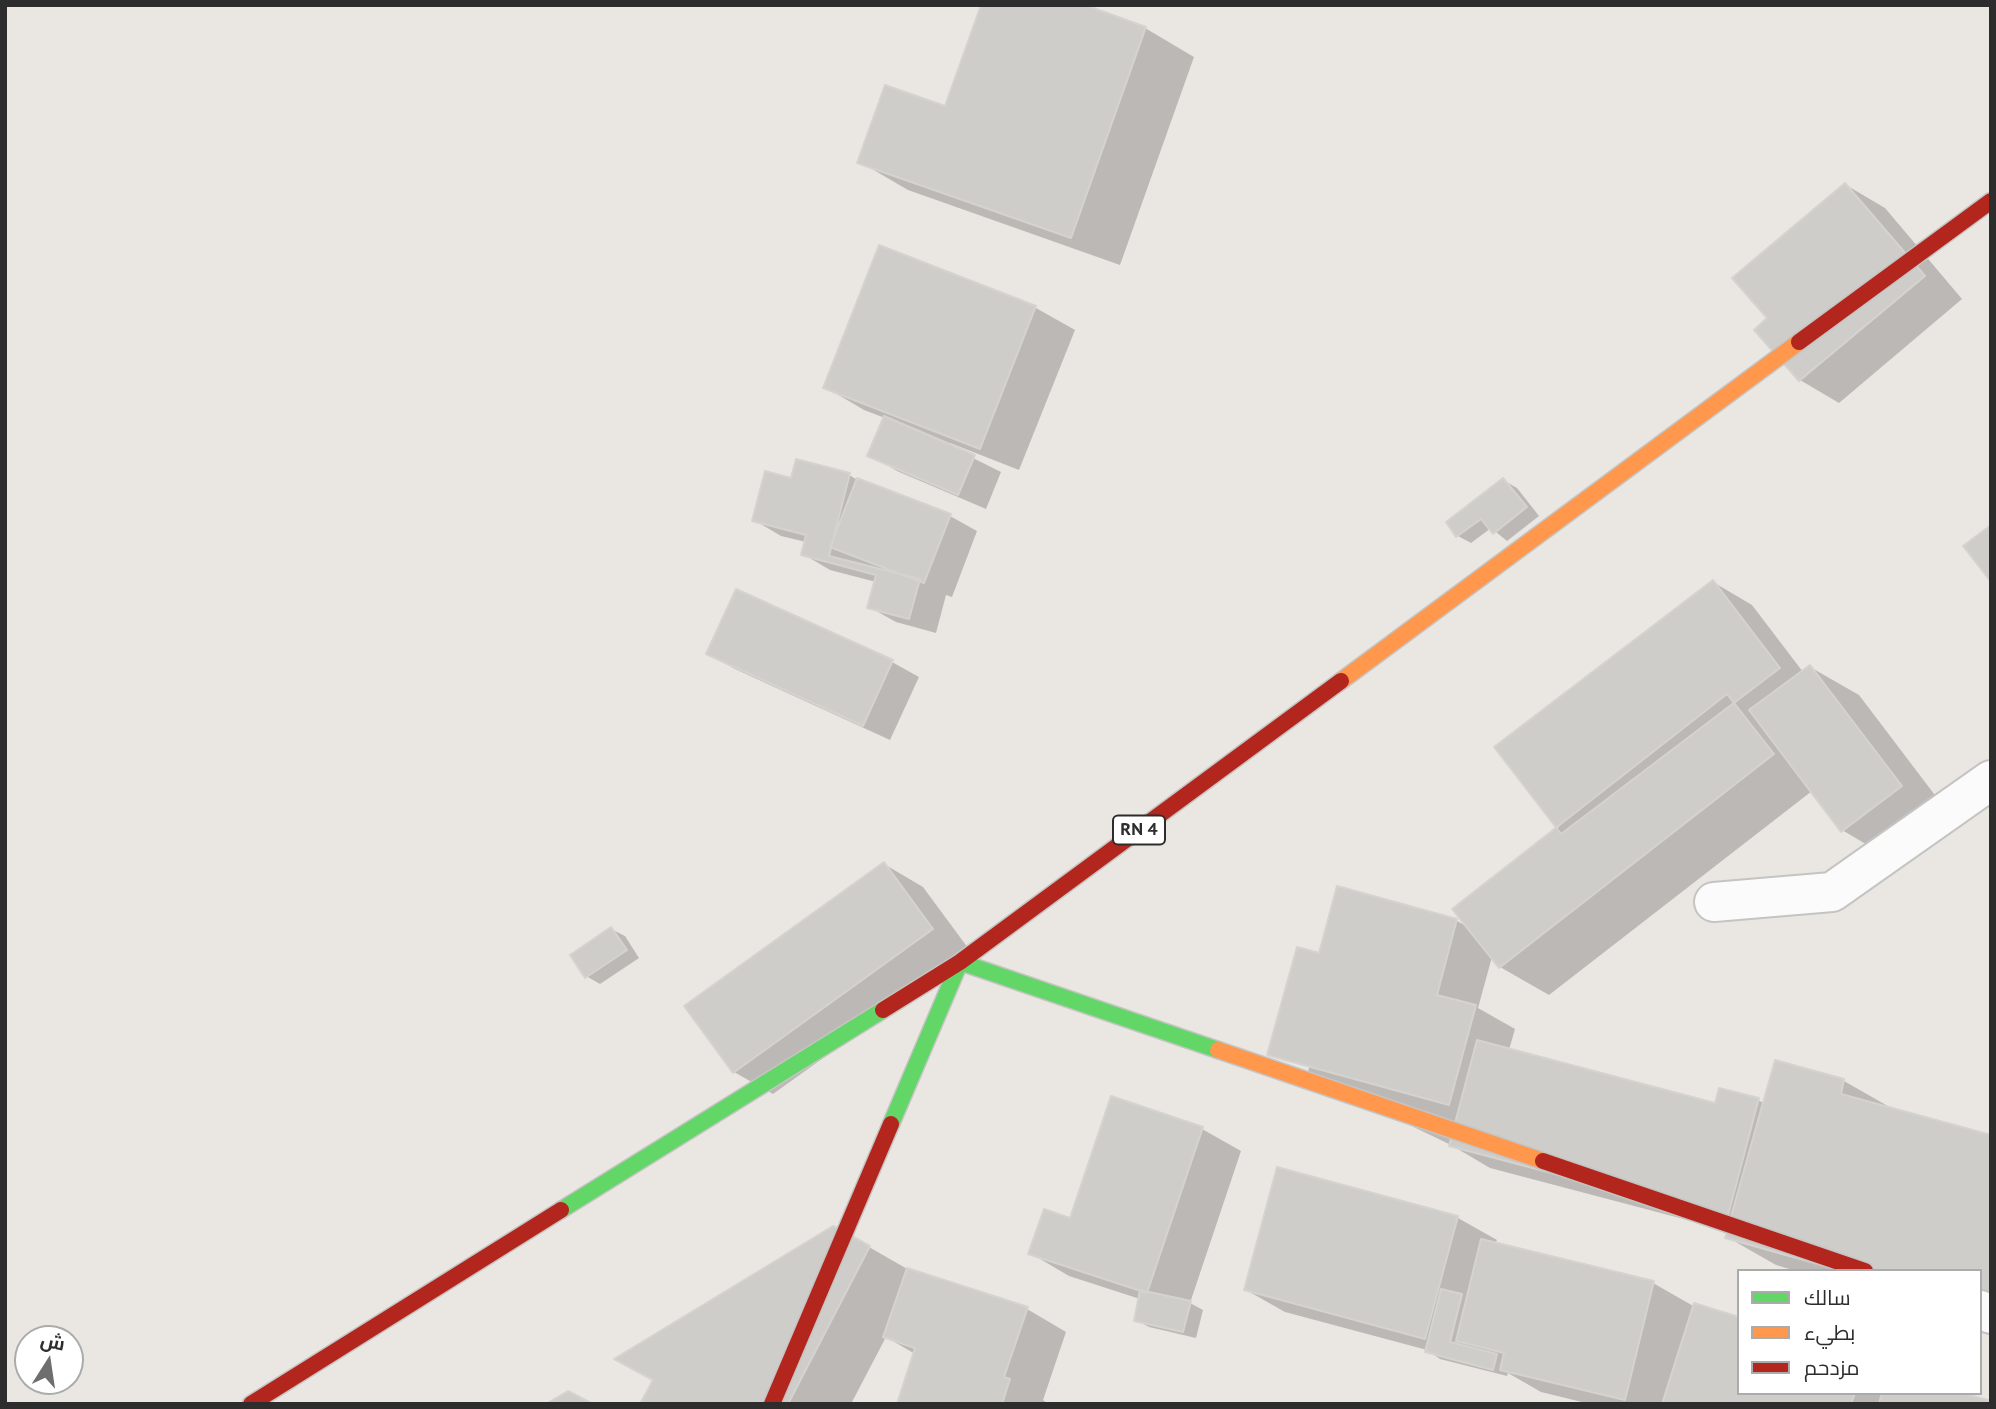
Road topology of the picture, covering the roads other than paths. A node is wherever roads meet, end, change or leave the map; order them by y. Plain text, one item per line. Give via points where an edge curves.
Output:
1 (1991, 201) edge
2 (1991, 780) edge
3 (1714, 902) dead end
4 (960, 962) junction
5 (1858, 1269) edge
6 (251, 1404) edge
7 (772, 1404) edge

1 - 4 main road, RN 4
2 - 3 street via 1832,892
4 - 5 main road
4 - 6 main road, RN 4
4 - 7 main road

